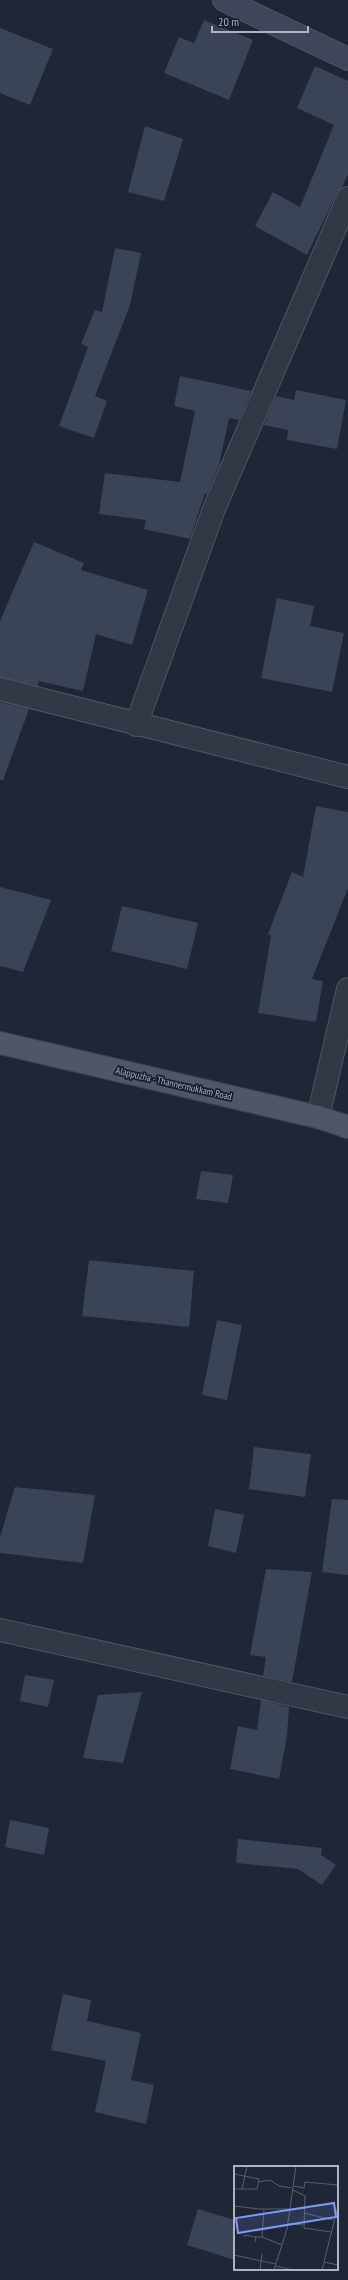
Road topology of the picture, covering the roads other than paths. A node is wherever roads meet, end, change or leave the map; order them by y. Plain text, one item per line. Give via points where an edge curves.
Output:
1 (224, 0) edge
2 (348, 59) edge
3 (348, 198) edge
4 (0, 689) edge
5 (136, 725) junction
6 (348, 777) edge
7 (348, 989) edge
8 (0, 1042) edge
9 (318, 1117) junction
10 (348, 1127) edge
11 (0, 1630) edge
12 (348, 1707) edge

1 - 2 main road
3 - 5 street via 214,508
4 - 5 street
5 - 6 street
7 - 9 street
8 - 9 main road, Alappuzha - Thannermukkam Road
9 - 10 main road, Alappuzha - Thannermukkam Road
11 - 12 street

